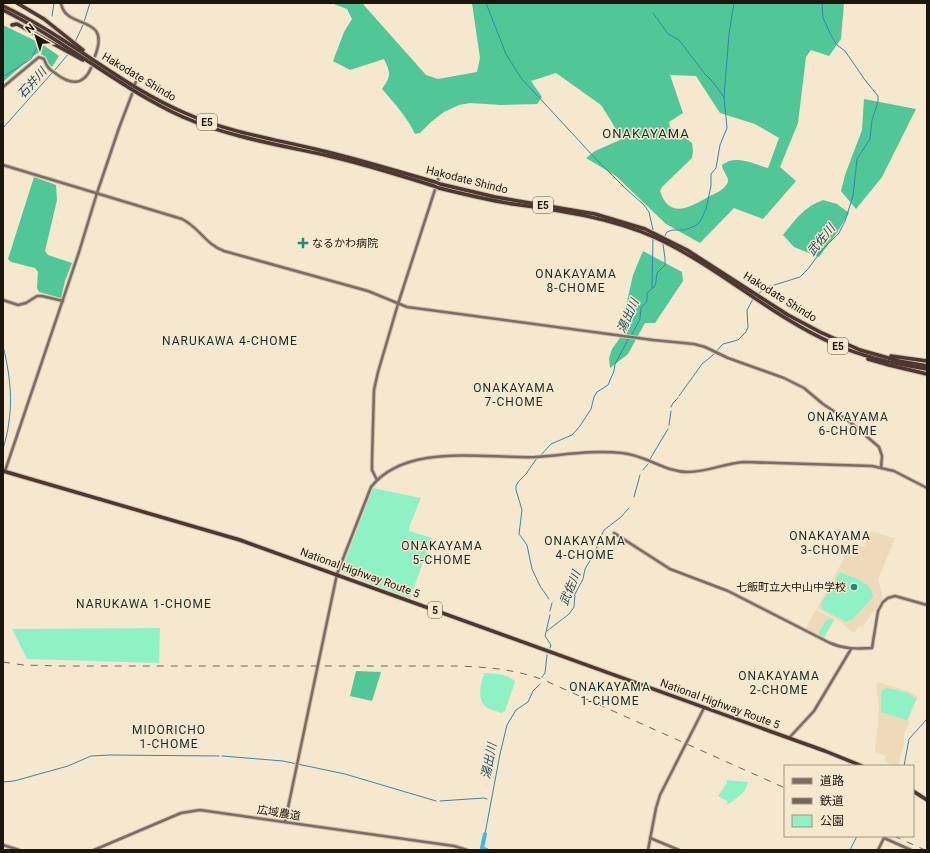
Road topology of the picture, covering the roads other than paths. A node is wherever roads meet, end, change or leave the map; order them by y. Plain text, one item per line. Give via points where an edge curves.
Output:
1 (17, 3) edge
2 (61, 3) edge
3 (3, 6) edge
4 (3, 10) edge
5 (12, 25) dead end
6 (95, 56) dead end
7 (104, 66) junction
8 (91, 68) dead end
9 (115, 79) junction
10 (137, 79) dead end
11 (135, 84) dead end
12 (3, 87) edge
13 (132, 94) dead end
14 (3, 165) edge
15 (441, 171) dead end
16 (434, 184) junction
17 (97, 193) junction
18 (759, 298) junction
19 (3, 300) edge
20 (63, 301) junction
21 (398, 304) junction
22 (834, 344) junction
23 (860, 350) junction
24 (927, 362) edge
25 (927, 366) edge
26 (927, 369) edge
27 (927, 374) edge
28 (881, 468) junction
29 (4, 472) edge
30 (377, 480) junction
31 (927, 488) edge
32 (614, 533) dead end
33 (338, 574) junction
34 (927, 606) edge
35 (851, 649) junction
36 (704, 708) junction
37 (789, 738) junction
38 (859, 765) edge
39 (914, 792) edge
40 (927, 800) edge
41 (285, 822) junction
42 (884, 837) edge
43 (650, 838) junction
44 (3, 845) edge
45 (19, 850) edge
46 (94, 850) edge
47 (467, 850) edge
48 (648, 850) edge
49 (679, 850) edge
50 (878, 850) edge
51 (911, 850) edge

1 - 7 highway via 44,19
2 - 6 street via 68,16 91,26 96,31 99,42
3 - 7 highway, Hakodate Shindo / E5 via 43,27
4 - 9 highway, Hakodate Shindo / E5 via 41,30
5 - 9 highway via 17,24 42,36
7 - 16 highway, Hakodate Shindo / E5 via 154,98 204,121 354,159
8 - 12 street via 84,79 68,82 52,71 44,59 39,57
9 - 16 highway, Hakodate Shindo / E5 via 158,105 212,128
10 - 11 street
13 - 17 street
14 - 17 street
15 - 21 street
16 - 18 highway, Hakodate Shindo / E5, bridge via 494,201 581,214 644,231 678,247
17 - 20 street
17 - 21 street via 182,219 195,227 213,247 224,252 362,289
18 - 22 highway, Hakodate Shindo / E5 via 796,324
18 - 23 highway, Hakodate Shindo / E5 via 807,326
19 - 20 street via 18,305 37,296
20 - 29 street
21 - 28 street via 627,337 694,344 804,388 879,447 882,456
21 - 30 street via 375,383 372,470
22 - 26 highway, Hakodate Shindo / E5 via 872,358
22 - 27 highway via 889,366
23 - 24 highway
23 - 25 highway, Hakodate Shindo / E5
28 - 30 street via 744,462 688,472 664,468 638,456 592,452 536,457 430,458 392,468
28 - 31 street via 904,475
29 - 33 highway, National Highway Route 5 / 5 via 240,540
30 - 33 street via 367,496
32 - 35 street via 670,569 731,592 830,643
33 - 36 highway, National Highway Route 5 / 5
33 - 41 street
34 - 35 street via 895,596 888,598 878,611 872,648
35 - 37 street via 814,711
36 - 37 highway, National Highway Route 5 / 5
36 - 43 street via 660,795
37 - 38 highway, National Highway Route 5 / 5
39 - 40 highway
41 - 46 street, 広域農道 via 191,810
41 - 47 street, 広域農道
42 - 50 street
42 - 51 street
43 - 48 street
43 - 49 street
44 - 45 street

